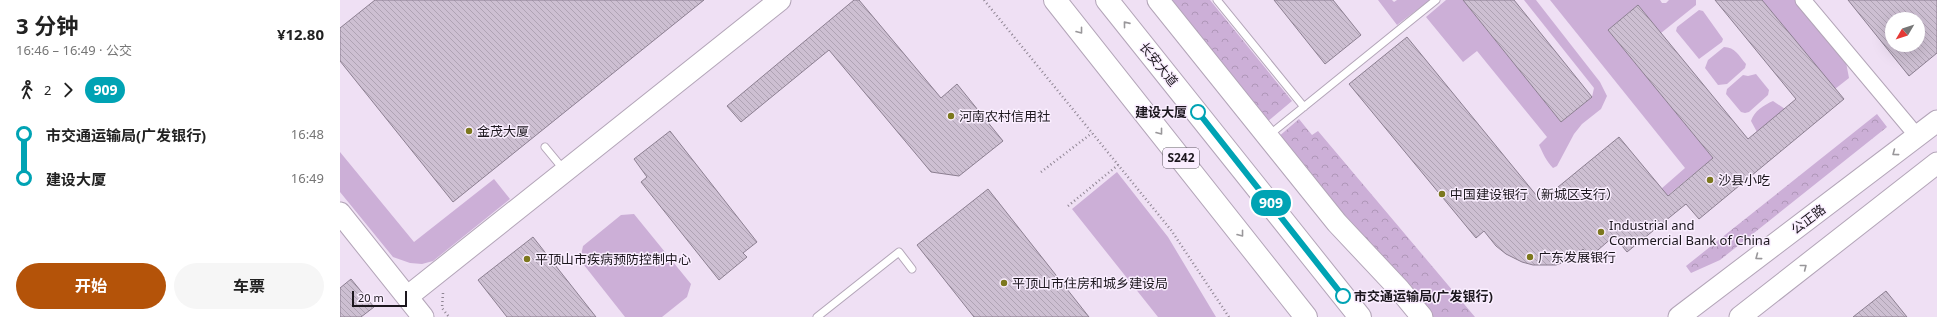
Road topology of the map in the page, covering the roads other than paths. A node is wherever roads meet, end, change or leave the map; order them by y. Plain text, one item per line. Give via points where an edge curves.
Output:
1 (780, 0) edge
2 (1055, 0) edge
3 (1107, 0) edge
4 (1158, 0) edge
5 (1217, 0) edge
6 (1436, 0) edge
7 (1803, 0) edge
8 (1304, 107) junction
9 (1937, 121) edge
10 (1917, 136) junction
11 (1268, 137) junction
12 (545, 147) dead end
13 (1937, 163) edge
14 (565, 171) junction
15 (340, 213) edge
16 (912, 269) dead end
17 (407, 297) junction
18 (423, 317) edge
19 (817, 317) edge
20 (1306, 317) edge
21 (1360, 317) edge
22 (1422, 317) edge
23 (1679, 317) edge
24 (1740, 317) edge

1 - 14 street
2 -> 20 main road, S242
21 -> 3 main road, 长安大道
4 - 11 street
5 - 8 lane
6 - 8 lane
7 - 10 street
8 - 11 lane
9 - 10 street, 公正路
10 -> 23 street, 公正路
11 - 22 street via 1337,223
12 - 14 lane
24 -> 13 street
14 - 17 street
15 - 17 street
16 - 19 lane via 899,252
17 - 18 street

